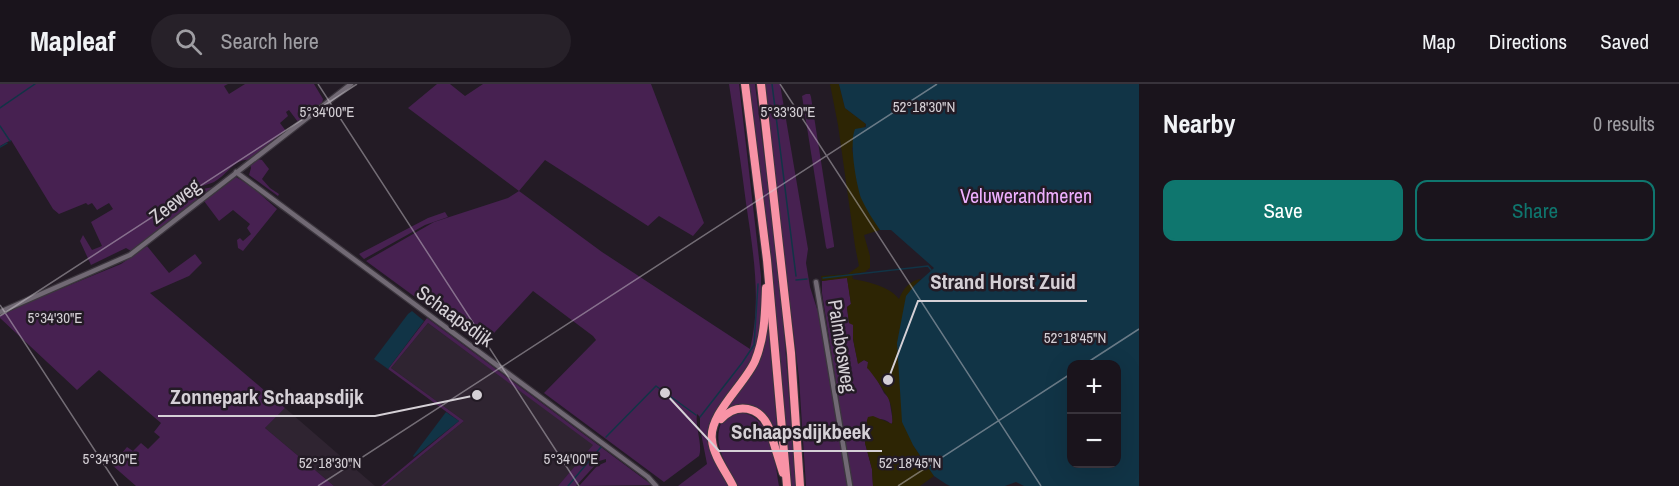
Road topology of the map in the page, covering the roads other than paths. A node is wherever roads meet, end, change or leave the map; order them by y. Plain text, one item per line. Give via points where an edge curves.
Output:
1 (351, 84) edge
2 (745, 84) edge
3 (761, 84) edge
4 (236, 172) junction
5 (767, 260) junction
6 (816, 282) dead end
7 (0, 312) edge
8 (786, 483) edge
9 (656, 486) edge
10 (735, 486) edge
11 (800, 486) edge
12 (850, 486) edge

1 - 4 street, Zeeweg
2 - 5 highway
3 - 11 highway via 789,330
4 - 7 street, Zeeweg via 130,255
4 - 9 street, Schaapsdijk
5 - 8 highway
5 - 10 highway via 765,321 758,354 712,429 711,441
6 - 12 street, Palmbosweg
8 - 10 highway via 766,421 751,409 741,408 727,412 715,433

